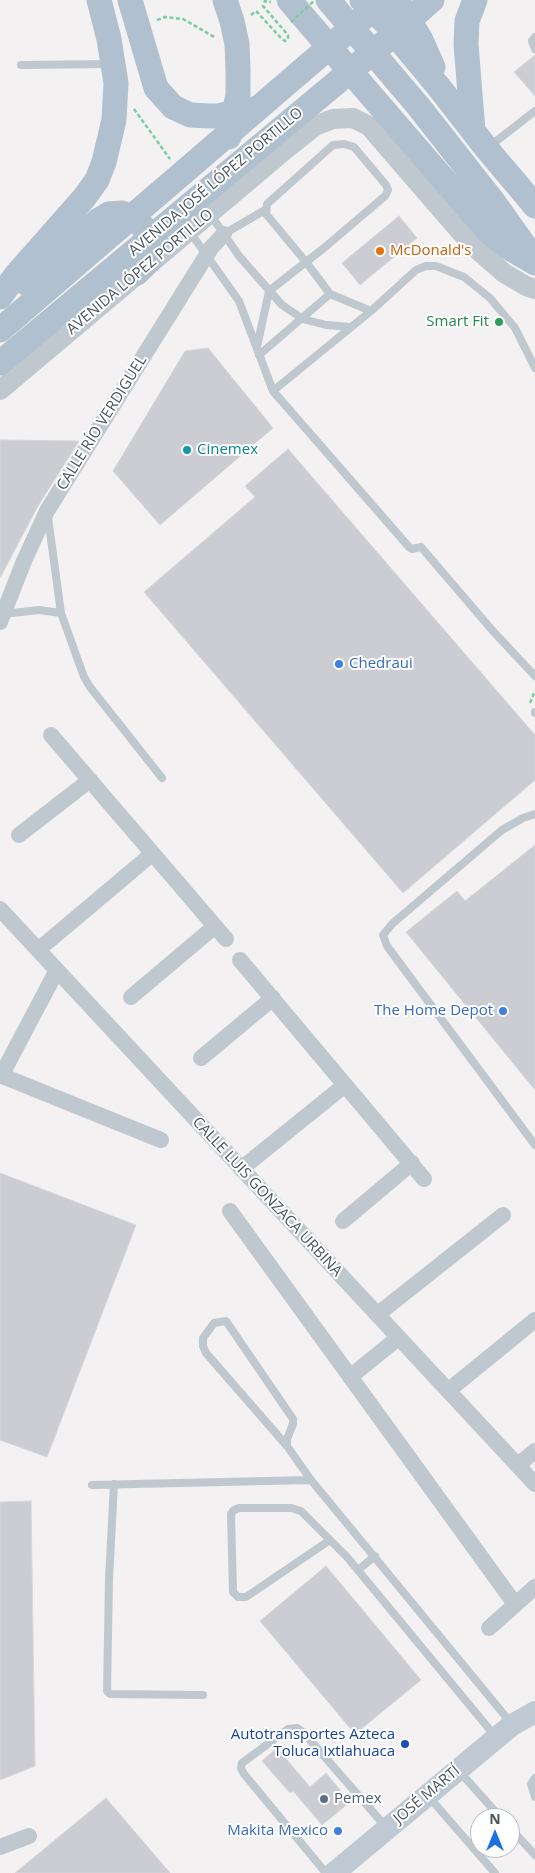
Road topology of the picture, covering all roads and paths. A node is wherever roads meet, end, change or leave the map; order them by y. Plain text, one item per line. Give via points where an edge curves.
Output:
1 (99, 0) edge
2 (130, 0) edge
3 (225, 0) edge
4 (315, 0) edge
5 (328, 0) edge
6 (362, 0) edge
7 (384, 0) edge
8 (397, 0) edge
9 (432, 0) edge
10 (475, 0) edge
11 (290, 11) edge
12 (535, 36) edge
13 (535, 49) edge
14 (114, 64) junction
15 (21, 65) dead end
16 (438, 86) junction
17 (262, 105) junction
18 (134, 107) dead end
19 (535, 111) edge
20 (480, 140) junction
21 (174, 164) dead end
22 (535, 206) edge
23 (265, 210) junction
24 (209, 213) junction
25 (186, 220) junction
26 (224, 234) junction
27 (207, 257) junction
28 (306, 262) junction
29 (535, 262) edge
30 (137, 273) junction
31 (535, 289) edge
32 (269, 291) junction
33 (330, 294) junction
34 (0, 298) edge
35 (0, 304) edge
36 (371, 311) junction
37 (303, 319) junction
38 (351, 327) junction
39 (0, 330) edge
40 (257, 352) junction
41 (0, 363) edge
42 (535, 368) edge
43 (0, 390) edge
44 (272, 391) junction
45 (47, 511) junction
46 (61, 613) junction
47 (1, 618) edge
48 (535, 676) edge
49 (51, 735) dead end
50 (162, 778) dead end
51 (90, 780) junction
52 (535, 814) edge
53 (19, 836) dead end
54 (152, 854) junction
55 (0, 910) edge
56 (214, 927) junction
57 (226, 939) dead end
58 (38, 950) junction
59 (240, 960) dead end
60 (57, 970) junction
61 (131, 997) dead end
62 (272, 998) junction
63 (201, 1058) dead end
64 (0, 1075) edge
65 (346, 1085) junction
66 (161, 1140) dead end
67 (535, 1145) edge
68 (412, 1164) junction
69 (241, 1169) junction
70 (424, 1179) dead end
71 (230, 1211) dead end
72 (503, 1215) dead end
73 (343, 1220) dead end
74 (378, 1314) junction
75 (535, 1320) edge
76 (398, 1338) junction
77 (350, 1378) junction
78 (449, 1390) junction
79 (287, 1446) junction
80 (535, 1451) edge
81 (518, 1465) junction
82 (311, 1480) junction
83 (114, 1484) junction
84 (535, 1484) edge
85 (92, 1485) dead end
86 (330, 1540) junction
87 (375, 1556) junction
88 (358, 1570) junction
89 (535, 1586) edge
90 (515, 1604) junction
91 (489, 1628) dead end
92 (204, 1694) dead end
93 (535, 1700) edge
94 (516, 1723) edge
95 (457, 1770) junction
96 (535, 1778) edge
97 (428, 1795) junction
98 (535, 1797) edge
99 (491, 1808) edge
100 (387, 1828) junction
101 (29, 1836) dead end
102 (520, 1839) edge
103 (0, 1847) edge
104 (535, 1855) edge
105 (326, 1873) edge
106 (334, 1873) edge
107 (495, 1873) edge

1 - 14 main road
2 - 17 main road, bridge via 156,88 173,107 190,115 218,116
3 - 25 main road, bridge via 237,53 238,95 234,121 228,142
4 - 11 path, bridge
5 - 29 main road via 419,107 495,204
6 - 16 main road via 384,21
7 - 17 main road, AVENIDA JOSÉ LÓPEZ PORTILLO, bridge
8 - 16 main road via 429,55
9 - 25 main road, AVENIDA JOSÉ LÓPEZ PORTILLO, bridge
10 - 20 main road via 467,21 466,44
11 - 29 main road via 487,230 506,246
12 - 13 lane via 532,41
14 - 15 lane
14 - 34 main road via 114,120 97,180
16 - 20 main road
17 - 39 main road, AVENIDA JOSÉ LÓPEZ PORTILLO, bridge
18 - 21 path
19 - 20 lane
20 - 22 main road
23 - 26 lane
23 - 28 lane
23 - 28 lane via 267,204 333,145 354,147 386,185 385,196
24 - 25 street, AVENIDA LÓPEZ PORTILLO
24 - 26 lane
24 - 31 street, AVENIDA LÓPEZ PORTILLO via 311,129 343,117 353,118 369,126 482,255
25 - 27 lane
25 - 30 street, AVENIDA LÓPEZ PORTILLO
25 - 41 main road, AVENIDA JOSÉ LÓPEZ PORTILLO, bridge
26 - 27 street, CALLE RÍO VERDIGUEL
26 - 32 lane
27 - 40 lane via 239,301
27 - 45 street, CALLE RÍO VERDIGUEL
28 - 32 lane
28 - 33 lane
30 - 35 main road via 149,261 151,239 134,218 122,213 109,214
30 - 43 street, AVENIDA LÓPEZ PORTILLO
32 - 37 lane via 282,305
32 - 40 lane
33 - 36 lane
33 - 37 lane
36 - 38 lane
36 - 42 lane via 416,270 436,266 464,277 490,298 515,328
37 - 38 lane
37 - 40 lane
38 - 44 lane
40 - 44 lane
44 - 48 lane via 409,548 421,547
45 - 46 lane
45 - 47 street, CALLE RÍO VERDIGUEL
46 - 47 lane via 39,610
46 - 50 lane via 90,687
49 - 51 street
51 - 53 street
51 - 54 street
52 - 67 lane via 502,830 383,935 387,946
54 - 56 street
54 - 58 street
55 - 58 street, CALLE LUIS GONZACA URBINA
56 - 57 street
56 - 61 street
58 - 60 street, CALLE LUIS GONZACA URBINA
59 - 62 street
60 - 64 street
60 - 69 street, CALLE LUIS GONZACA URBINA
62 - 63 street
62 - 65 street
64 - 66 street
65 - 68 street
65 - 69 street
68 - 70 street
68 - 73 street
69 - 74 street, CALLE LUIS GONZACA URBINA
71 - 77 street
72 - 74 street
74 - 76 street, CALLE LUIS GONZACA URBINA
75 - 78 street
76 - 77 street
76 - 78 street, CALLE LUIS GONZACA URBINA
77 - 90 street
78 - 81 street, CALLE LUIS GONZACA URBINA
79 - 79 lane via 293,1419 226,1321 214,1323 203,1338 202,1346 206,1353
79 - 82 lane
80 - 81 street
81 - 84 street, CALLE LUIS GONZACA URBINA
82 - 83 lane
82 - 87 lane
83 - 85 lane
83 - 92 lane via 106,1691 110,1694
86 - 86 lane via 296,1509 234,1510 231,1514 233,1592 238,1597 246,1597
86 - 88 lane
87 - 88 lane
87 - 94 lane
88 - 94 lane
89 - 90 street
90 - 91 street
93 - 94 main road, JOSÉ MARTÍ
94 - 95 main road, JOSÉ MARTÍ
95 - 97 main road, JOSÉ MARTÍ
95 - 99 lane
96 - 98 lane via 531,1784
97 - 100 main road, JOSÉ MARTÍ
97 - 107 lane
100 - 105 lane via 297,1728 288,1729 242,1762 241,1768
100 - 106 main road, JOSÉ MARTÍ
101 - 103 street
102 - 104 lane

